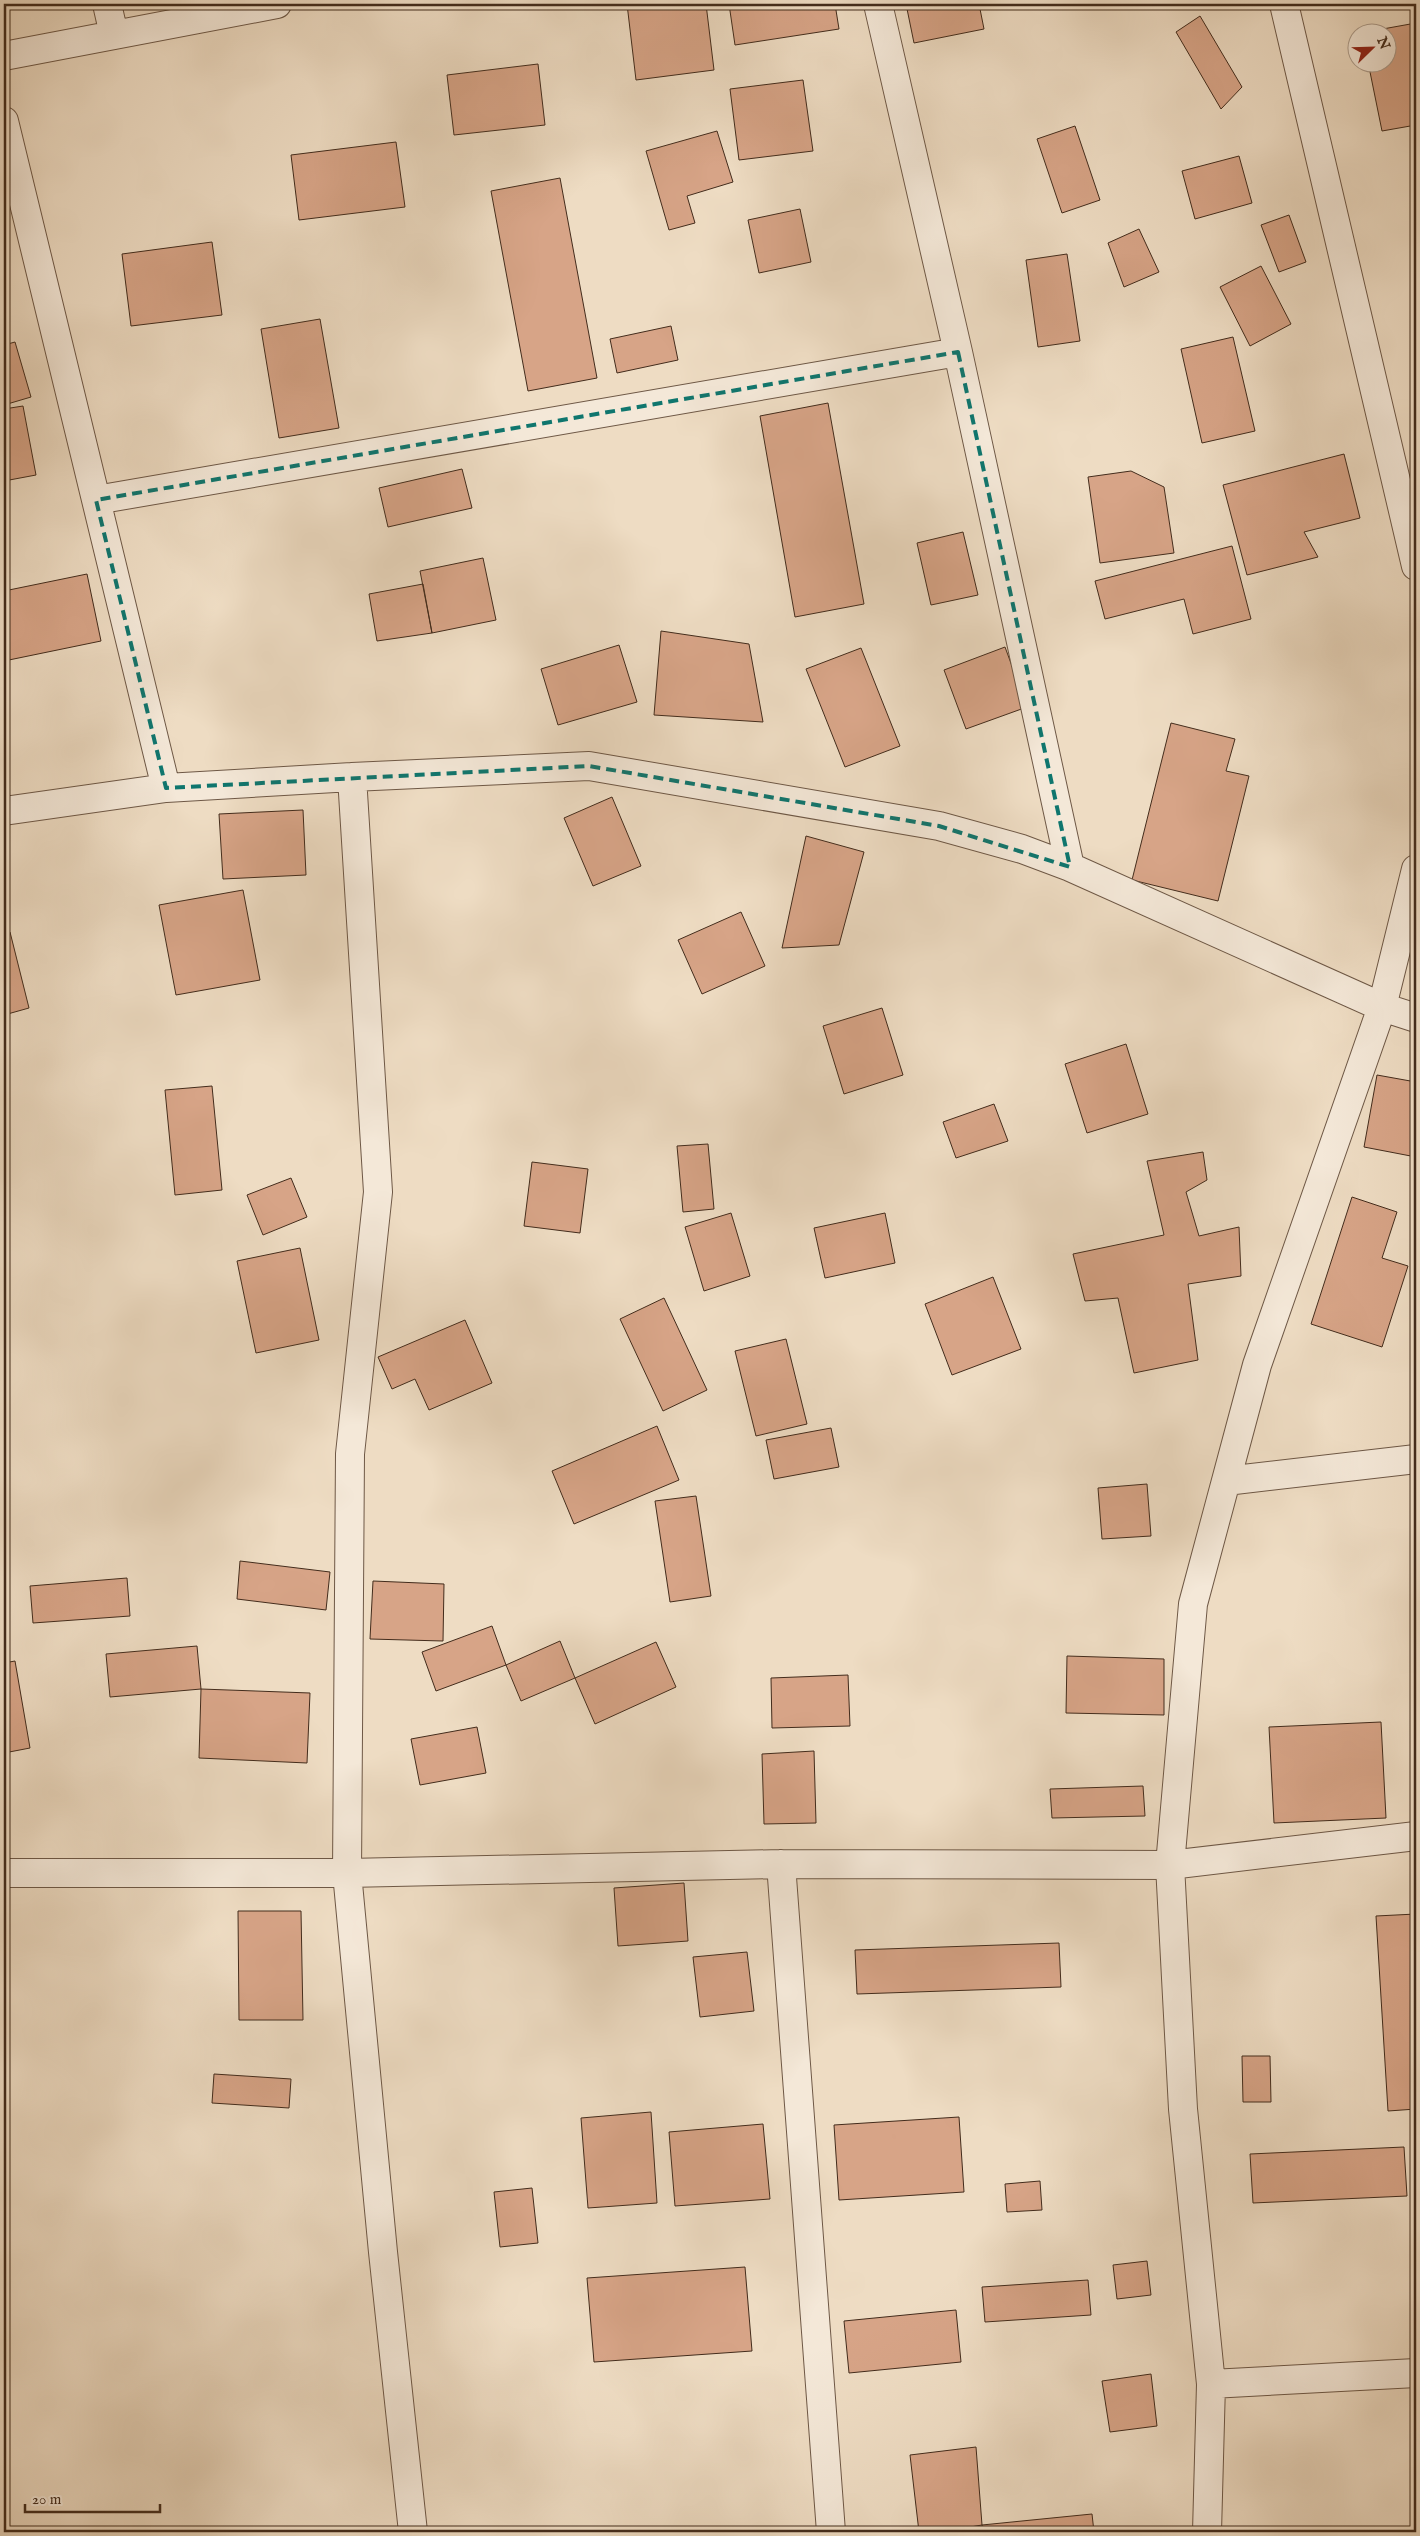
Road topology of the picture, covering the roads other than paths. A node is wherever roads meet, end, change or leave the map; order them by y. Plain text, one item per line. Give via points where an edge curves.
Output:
1 (107, 4) edge
2 (277, 4) edge
3 (878, 4) edge
4 (1284, 4) edge
5 (114, 35) junction
6 (4, 56) edge
7 (4, 121) edge
8 (958, 352) junction
9 (1407, 482) edge
10 (96, 500) junction
11 (1416, 566) edge
12 (352, 777) junction
13 (166, 788) junction
14 (4, 811) edge
15 (1070, 867) junction
16 (1416, 869) edge
17 (1382, 1007) junction
18 (1416, 1018) edge
19 (1416, 1458) edge
20 (1226, 1481) junction
21 (1416, 1836) edge
22 (781, 1864) junction
23 (1170, 1864) junction
24 (4, 1873) edge
25 (347, 1873) junction
26 (1416, 2374) edge
27 (1211, 2384) junction
28 (413, 2532) edge
29 (832, 2532) edge
30 (1207, 2532) edge

1 - 5 street
2 - 5 street
3 - 8 street
4 - 9 street
5 - 6 street
7 - 10 street
8 - 10 street
8 - 15 street
9 - 11 street
10 - 13 street
12 - 13 street
12 - 15 street via 589,766 939,826 1022,849
12 - 25 street via 378,1192 350,1454
13 - 14 street
15 - 17 street
16 - 17 street
17 - 18 street
17 - 20 street via 1257,1365
19 - 20 street
20 - 23 street via 1193,1604
21 - 23 street
22 - 23 street
22 - 25 street
22 - 29 street
23 - 27 street via 1183,2109
24 - 25 street
25 - 28 street
26 - 27 street
27 - 30 street

